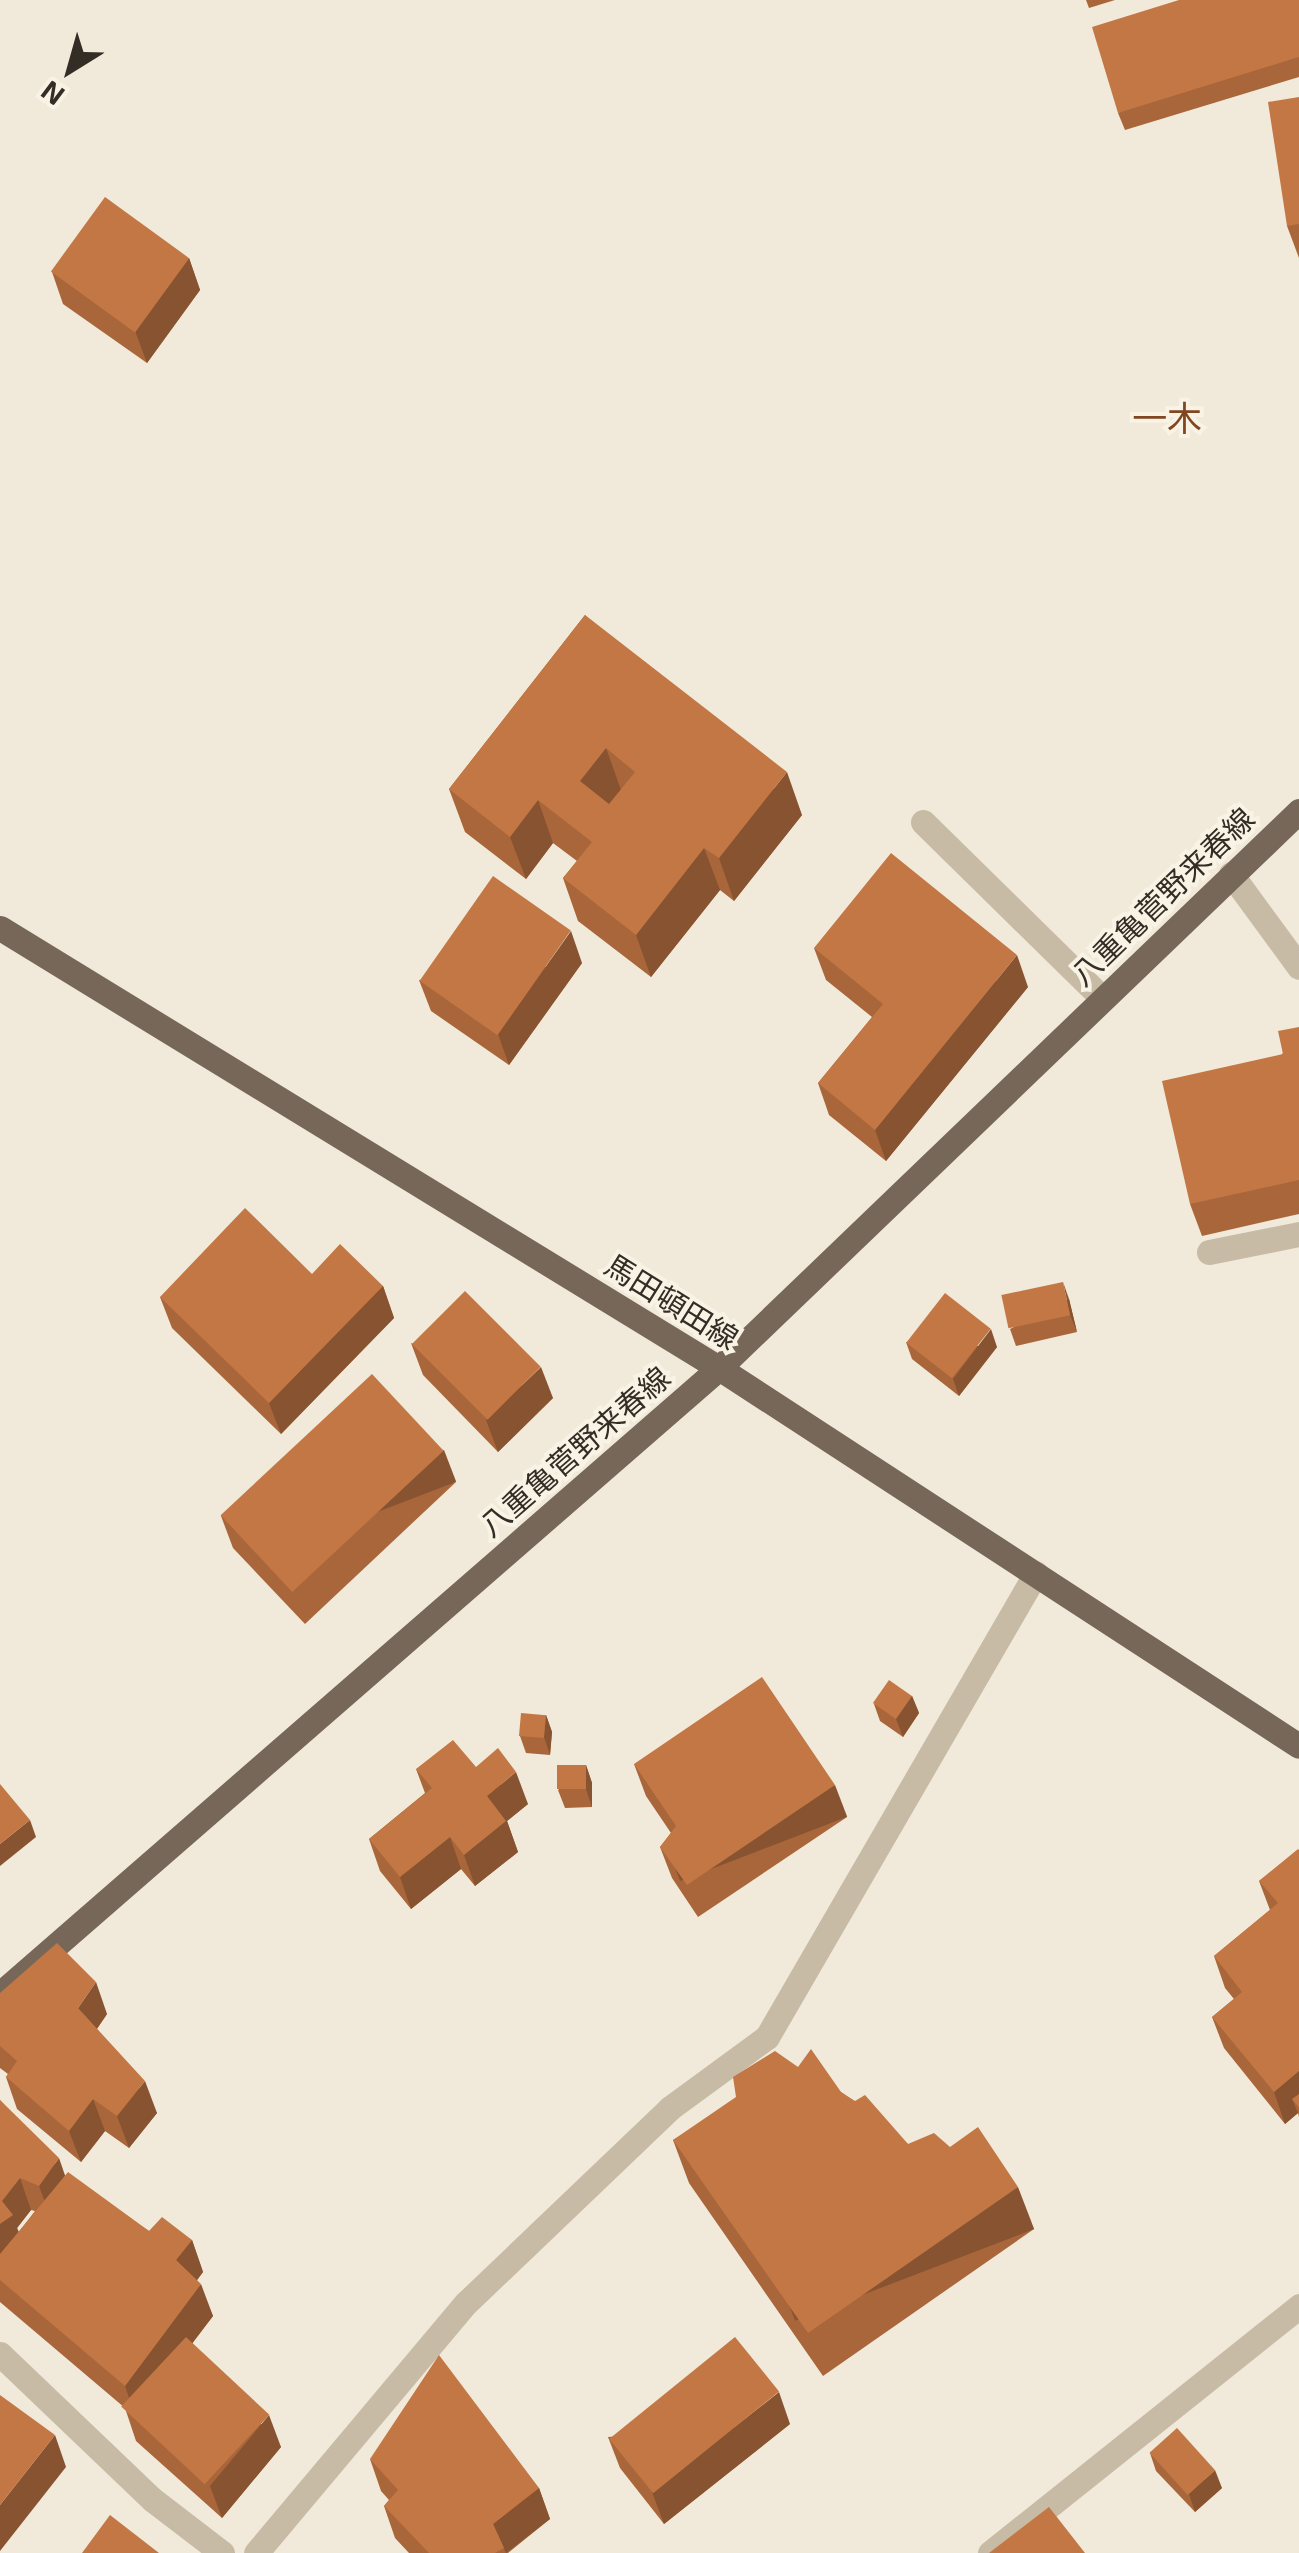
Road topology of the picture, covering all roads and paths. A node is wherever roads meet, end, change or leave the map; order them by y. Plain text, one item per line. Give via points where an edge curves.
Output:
1 (1299, 810) edge
2 (923, 822) dead end
3 (1232, 874) junction
4 (0, 928) edge
5 (1299, 967) edge
6 (1102, 998) junction
7 (1299, 1234) edge
8 (1209, 1252) dead end
9 (720, 1368) junction
10 (1036, 1573) junction
11 (1299, 1746) edge
12 (0, 1994) edge
13 (1299, 2306) edge
14 (0, 2354) edge
15 (222, 2553) edge
16 (256, 2553) edge
17 (990, 2553) edge

1 - 3 main road, 八重亀菅野来春線
2 - 6 street
3 - 5 street
3 - 6 main road, 八重亀菅野来春線
4 - 9 main road, 馬田頓田線
6 - 9 main road, 八重亀菅野来春線
7 - 8 street
9 - 10 main road, 馬田頓田線
9 - 12 main road, 八重亀菅野来春線
10 - 11 main road, 馬田頓田線
10 - 16 street via 768,2037 670,2108 466,2303
13 - 17 street
14 - 15 street via 152,2500

